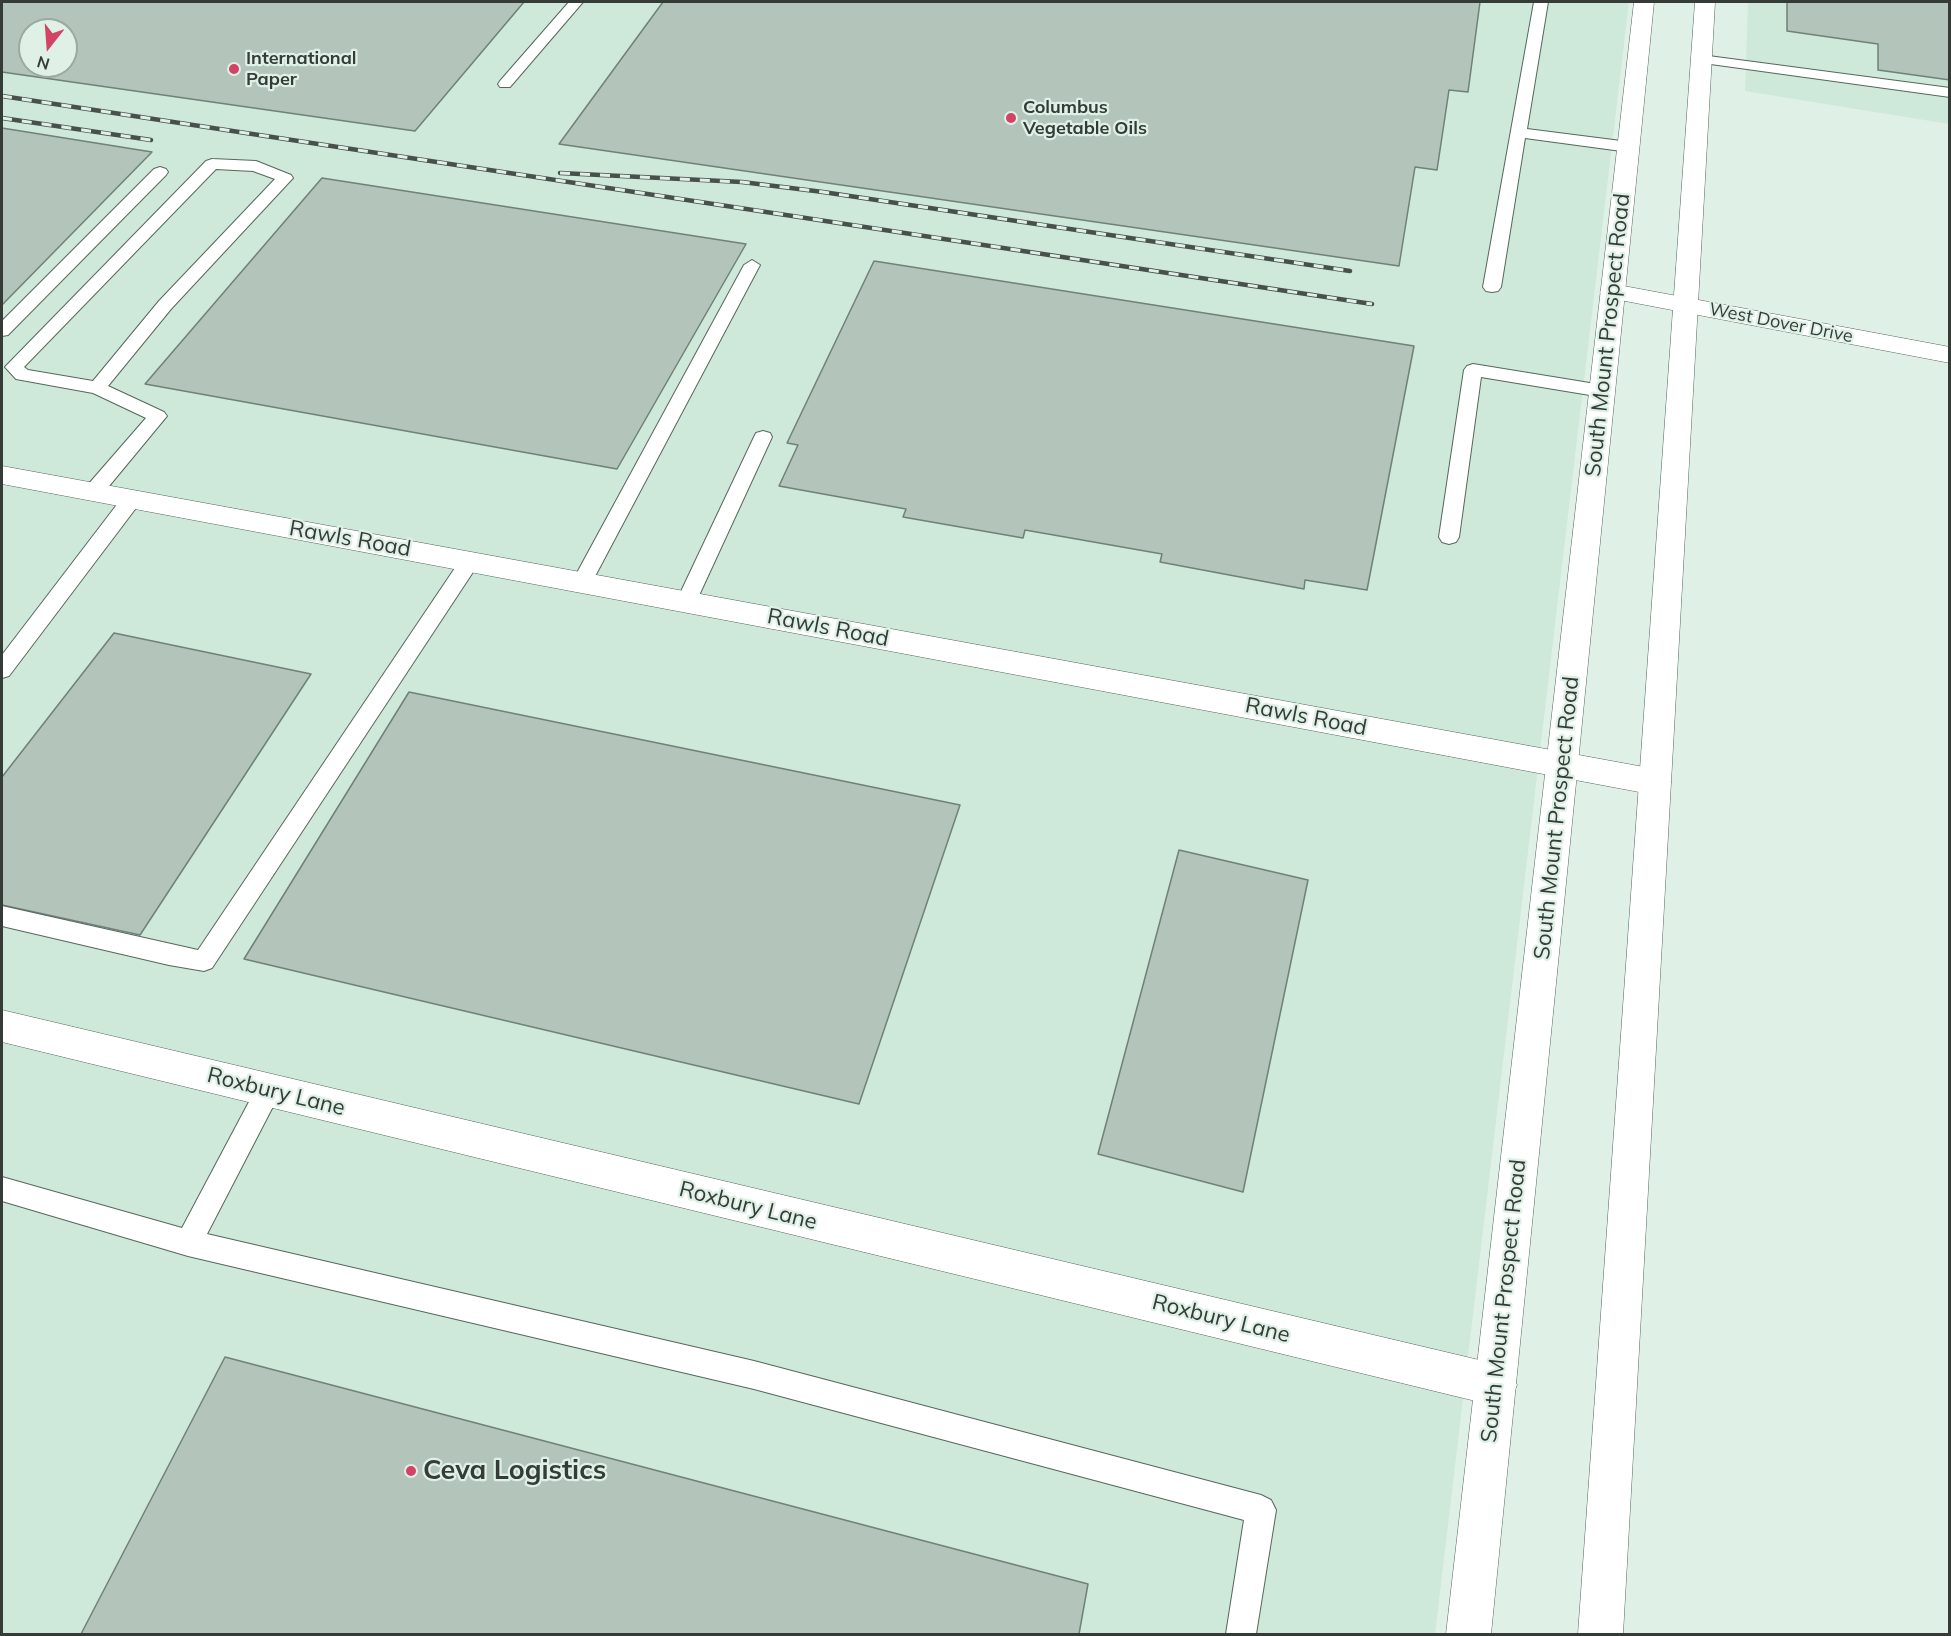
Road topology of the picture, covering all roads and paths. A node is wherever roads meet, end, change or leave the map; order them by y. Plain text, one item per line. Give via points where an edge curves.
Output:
1 (576, 2) edge
2 (1540, 2) edge
3 (1644, 2) edge
4 (1705, 2) edge
5 (1701, 59) junction
6 (505, 84) dead end
7 (1950, 93) edge
8 (1518, 132) junction
9 (1629, 147) junction
10 (160, 172) dead end
11 (752, 265) dead end
12 (1492, 287) dead end
13 (1613, 292) junction
14 (1685, 305) junction
15 (2, 331) edge
16 (1950, 355) edge
17 (97, 388) junction
18 (1602, 392) junction
19 (762, 438) dead end
20 (2, 475) edge
21 (93, 492) junction
22 (132, 499) junction
23 (1449, 537) dead end
24 (470, 561) junction
25 (582, 582) junction
26 (686, 602) junction
27 (2, 670) edge
28 (1562, 765) junction
29 (1655, 782) junction
30 (2, 916) edge
31 (2, 1026) edge
32 (268, 1091) junction
33 (2, 1189) edge
34 (188, 1243) junction
35 (1496, 1385) junction
36 (1241, 1635) edge
37 (1468, 1635) edge
38 (1600, 1635) edge

1 - 6 lane
2 - 8 lane
3 - 9 main road, South Mount Prospect Road
4 - 5 main road
5 - 7 lane
5 - 14 main road
8 - 9 lane
8 - 12 lane
9 - 13 main road, South Mount Prospect Road
10 - 15 lane
11 - 25 lane
13 - 14 main road, West Dover Drive
13 - 18 main road, South Mount Prospect Road
14 - 16 main road, West Dover Drive
14 - 29 main road
17 - 17 lane via 165,305 285,178 256,166 212,164 14,368 22,375
17 - 21 lane via 158,416
18 - 23 lane via 1473,370
18 - 28 main road, South Mount Prospect Road
19 - 26 lane
20 - 21 main road, Rawls Road
21 - 22 main road, Rawls Road
22 - 24 main road, Rawls Road
22 - 27 lane
24 - 25 main road, Rawls Road
24 - 30 lane via 204,961
25 - 26 main road, Rawls Road
26 - 28 main road, Rawls Road
28 - 29 main road, Rawls Road
28 - 35 main road, South Mount Prospect Road
29 - 38 main road
31 - 32 main road, Roxbury Lane
32 - 34 lane
32 - 35 main road, Roxbury Lane
33 - 34 lane
34 - 36 lane via 754,1375 1261,1510
35 - 37 main road, South Mount Prospect Road

